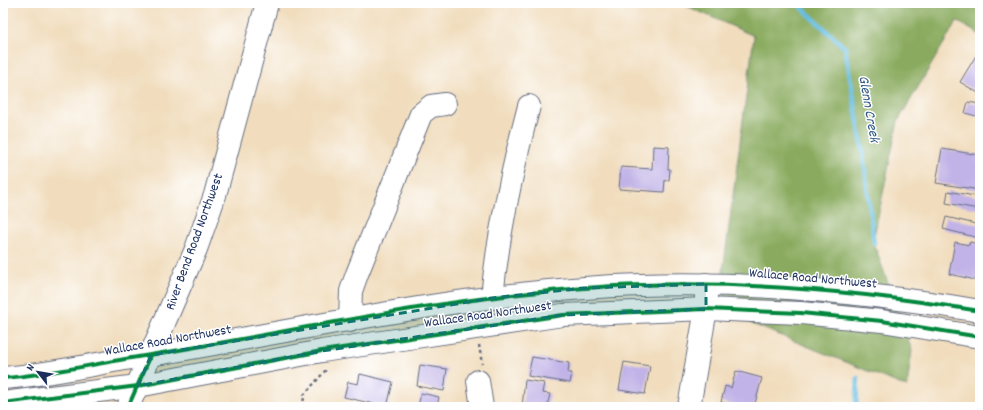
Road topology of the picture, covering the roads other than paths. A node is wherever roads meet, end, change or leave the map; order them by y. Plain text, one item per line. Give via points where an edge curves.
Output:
1 (267, 3) edge
2 (445, 104) dead end
3 (529, 106) dead end
4 (706, 284) junction
5 (492, 298) junction
6 (706, 309) junction
7 (980, 311) edge
8 (350, 321) junction
9 (980, 337) edge
10 (151, 355) junction
11 (3, 378) edge
12 (478, 381) road end
13 (138, 386) junction
14 (3, 403) edge
15 (128, 407) edge
16 (482, 407) edge
17 (689, 407) edge

1 - 10 main road, River Bend Road Northwest via 216,195
2 - 8 main road via 431,106 421,114 351,291
3 - 5 main road via 512,172 499,239
4 - 5 main road, Wallace Road Northwest via 584,288
4 - 6 main road
4 - 7 main road, Wallace Road Northwest via 886,296
5 - 8 main road, Wallace Road Northwest
6 - 9 main road, Wallace Road Northwest via 801,313
6 - 13 main road, Wallace Road Northwest via 562,316 476,327 322,351
6 - 17 main road
8 - 10 main road, Wallace Road Northwest
10 - 11 main road, Wallace Road Northwest
10 - 13 main road, River Bend Road Northwest
12 - 16 main road
13 - 14 main road, Wallace Road Northwest
13 - 15 main road, River Bend Road Northwest

